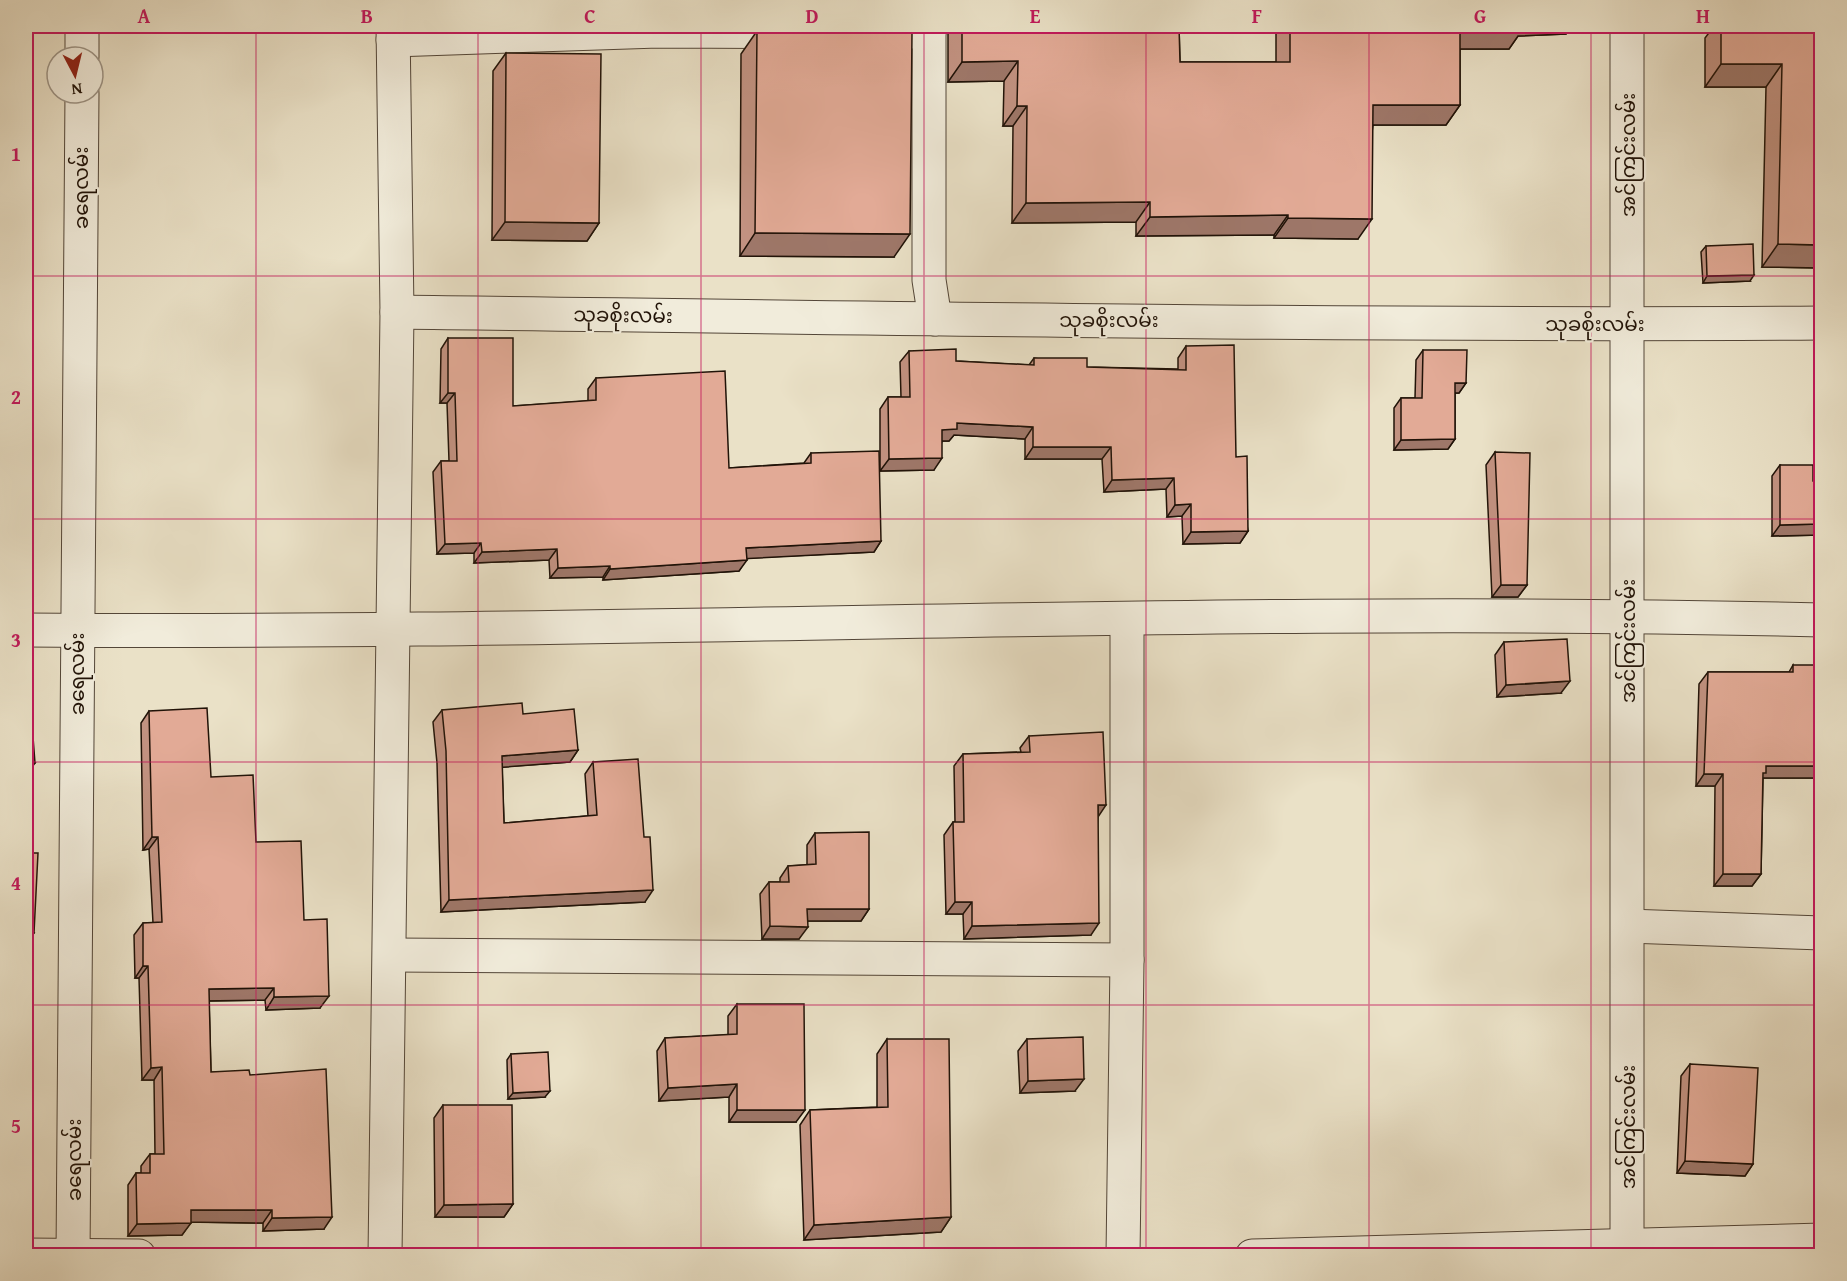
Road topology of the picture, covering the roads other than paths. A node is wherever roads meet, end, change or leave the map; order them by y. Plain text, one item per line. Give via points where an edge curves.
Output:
1 (82, 26) edge
2 (1627, 26) edge
3 (929, 29) edge
4 (393, 33) edge
5 (82, 45) edge
6 (82, 105) edge
7 (397, 312) junction
8 (935, 319) junction
9 (1821, 323) edge
10 (1629, 324) junction
11 (1628, 616) junction
12 (1127, 619) junction
13 (1821, 621) edge
14 (26, 630) edge
15 (77, 630) junction
16 (392, 631) junction
17 (1628, 926) junction
18 (1821, 933) edge
19 (391, 955) junction
20 (1127, 960) junction
21 (1821, 1240) edge
22 (1628, 1251) edge
23 (26, 1255) edge
24 (73, 1255) edge
25 (139, 1256) edge
26 (385, 1256) edge
27 (1123, 1256) edge
28 (1252, 1256) edge

1 - 5 street
2 - 10 street, အင်ကြင်းလမ်း
3 - 4 street
3 - 8 street via 929,280
4 - 7 street
6 - 15 street, ခရေလမ်း
7 - 8 street, သုခစိုးလမ်း
7 - 16 street
8 - 10 street, သုခစိုးလမ်း
9 - 10 street, သုခစိုးလမ်း
10 - 11 street, အင်ကြင်းလမ်း
11 - 12 street
11 - 13 street
11 - 17 street, အင်ကြင်းလမ်း
12 - 16 street
12 - 20 street
14 - 15 street
15 - 16 street
15 - 24 street, ခရေလမ်း
16 - 19 street
17 - 18 street
17 - 22 street, အင်ကြင်းလမ်း
19 - 20 street
19 - 26 street
20 - 27 street
21 - 22 street
22 - 28 street
23 - 24 street
24 - 25 street

